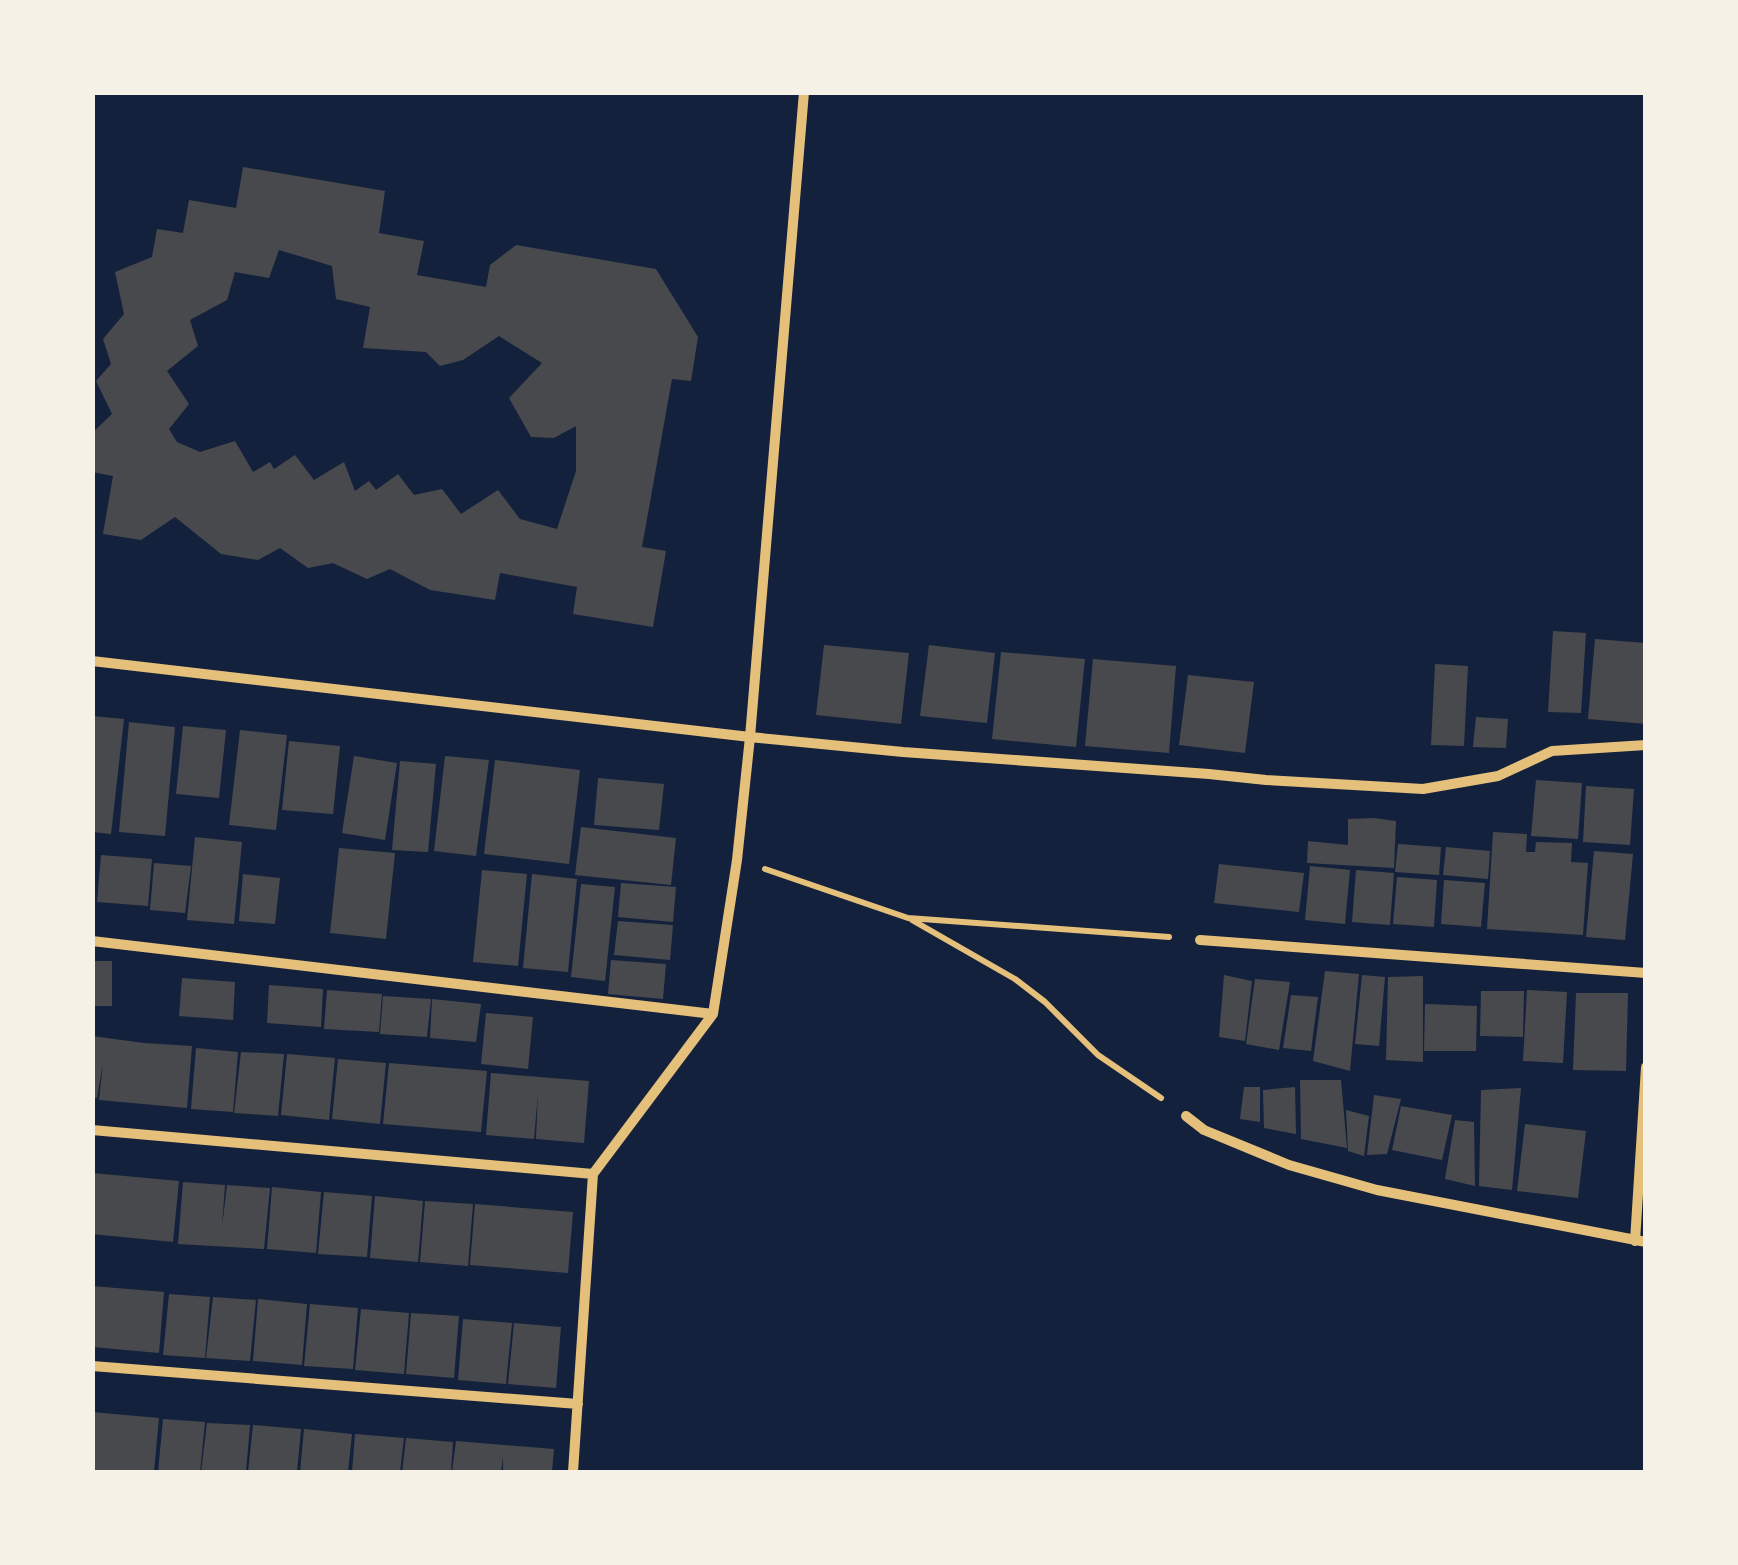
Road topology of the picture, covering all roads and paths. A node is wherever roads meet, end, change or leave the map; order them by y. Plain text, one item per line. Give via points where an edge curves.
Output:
1 (804, 92) edge
2 (92, 661) edge
3 (750, 737) junction
4 (1646, 745) edge
5 (737, 860) junction
6 (908, 918) junction
7 (1200, 940) joint
8 (92, 941) edge
9 (1646, 973) edge
10 (713, 1014) junction
11 (1646, 1067) edge
12 (1186, 1116) joint
13 (92, 1130) edge
14 (593, 1174) junction
15 (1640, 1241) edge
16 (92, 1366) edge
17 (578, 1404) junction
18 (573, 1472) edge

1 - 3 street
2 - 3 street
3 - 4 street via 1423,788 1498,776 1552,751
3 - 5 street
5 - 6 path
5 - 10 street
6 - 7 path
6 - 12 path via 1015,979 1098,1054
7 - 9 street
8 - 10 street
10 - 14 street
11 - 15 street
12 - 15 street via 1289,1165 1377,1190
13 - 14 street
14 - 17 street
16 - 17 street
17 - 18 street

